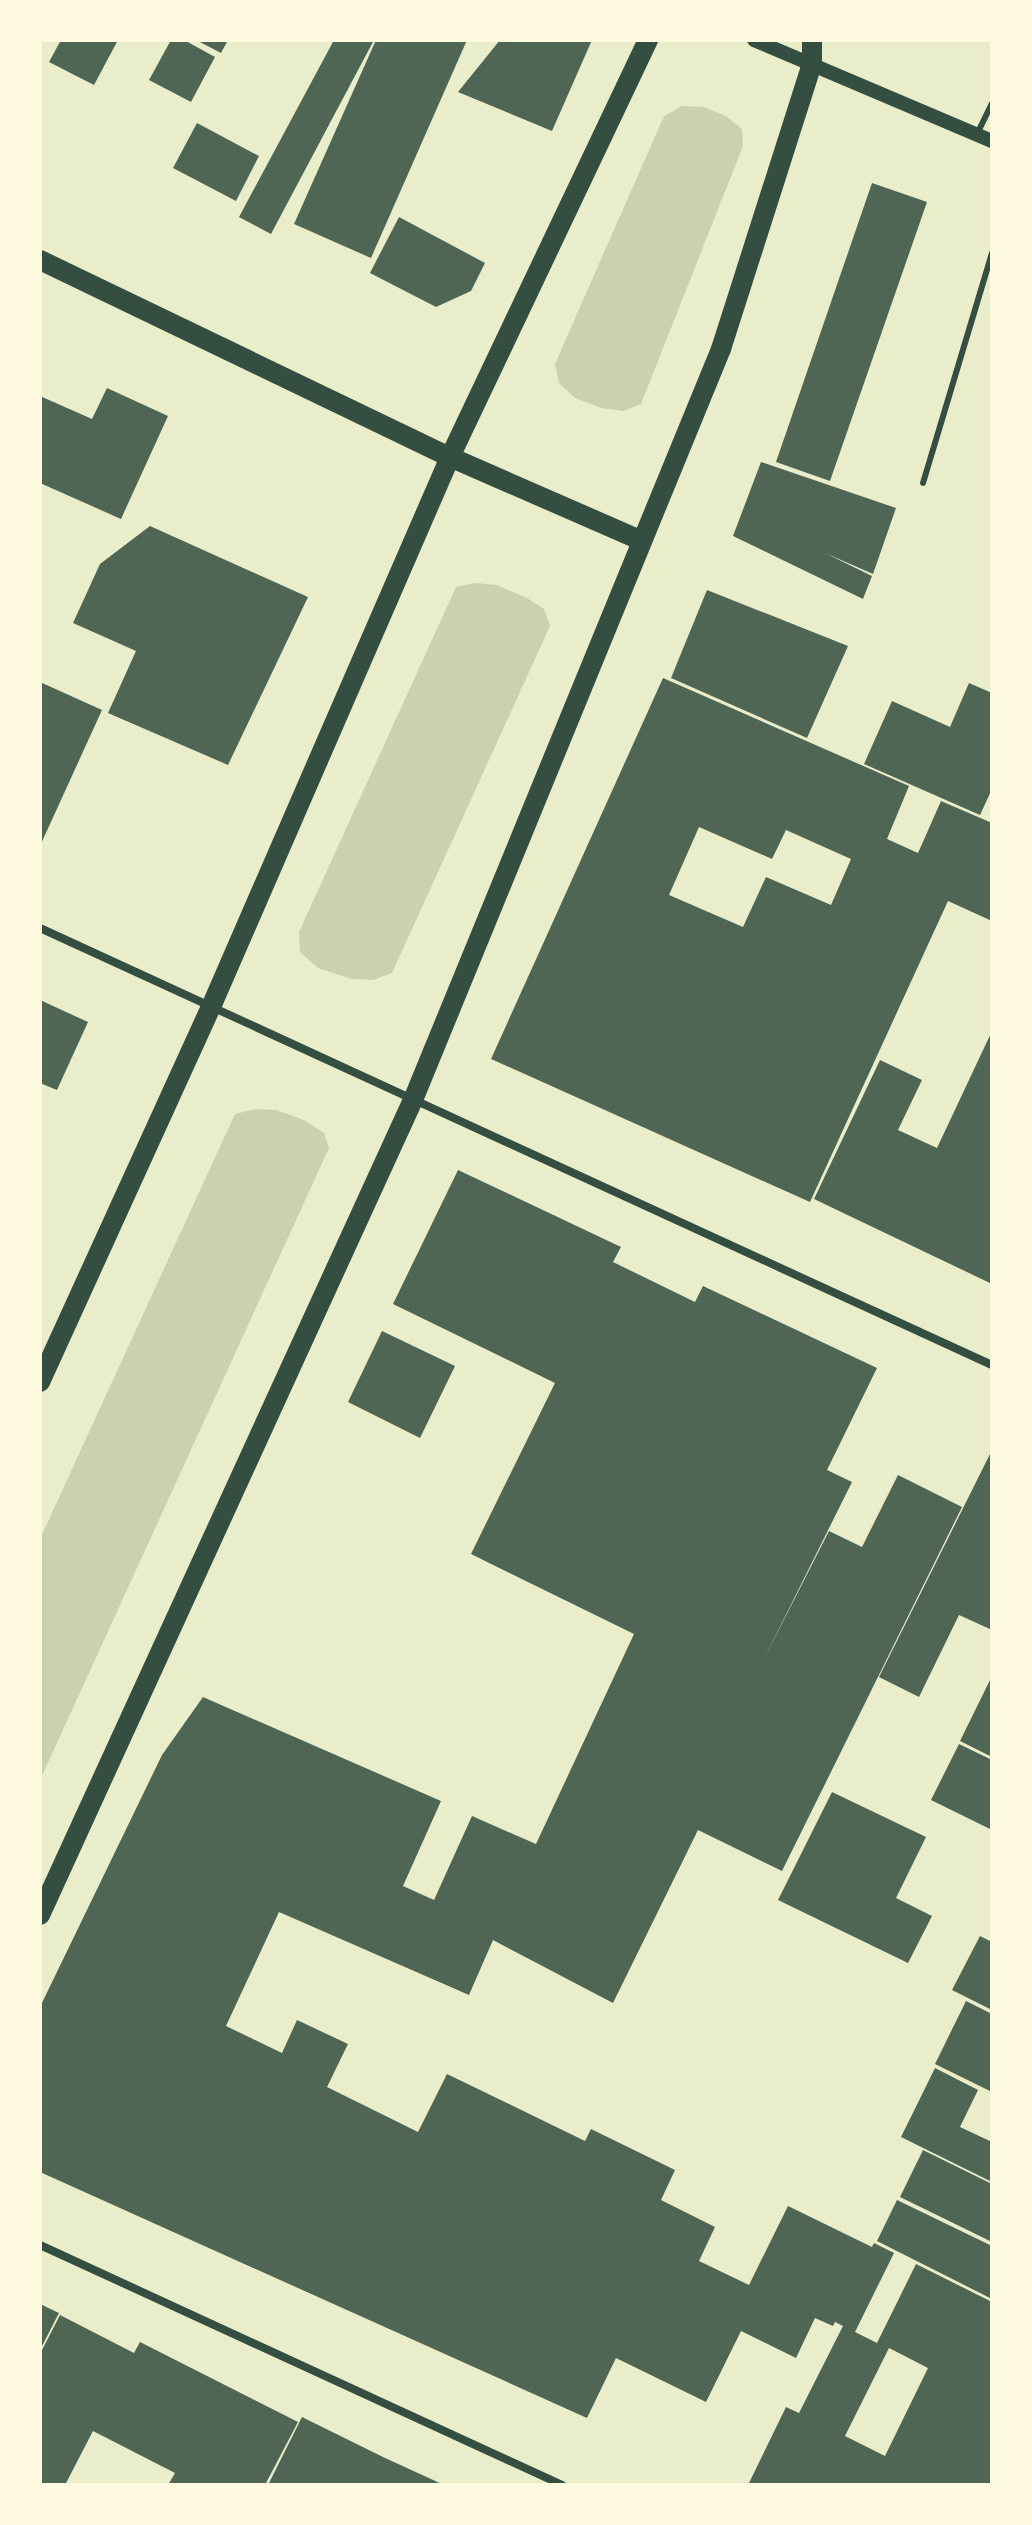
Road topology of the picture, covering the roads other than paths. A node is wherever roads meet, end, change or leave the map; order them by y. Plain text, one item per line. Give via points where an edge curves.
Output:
1 (648, 40) edge
2 (754, 40) edge
3 (812, 40) edge
4 (812, 64) junction
5 (992, 103) edge
6 (977, 134) junction
7 (992, 141) edge
8 (992, 253) edge
9 (40, 260) edge
10 (450, 457) junction
11 (923, 483) dead end
12 (640, 540) junction
13 (40, 928) edge
14 (211, 1007) junction
15 (413, 1100) junction
16 (992, 1365) edge
17 (40, 1382) edge
18 (40, 1915) edge
19 (40, 2245) edge
20 (562, 2485) edge

1 - 10 main road
2 - 4 street
3 - 4 main road
4 - 6 street
4 - 12 main road via 721,349
5 - 6 lane
6 - 7 street
8 - 11 lane
9 - 10 main road
10 - 12 main road
10 - 14 main road
12 - 15 main road
13 - 14 street
14 - 15 street
14 - 17 main road
15 - 16 street
15 - 18 main road
19 - 20 street

